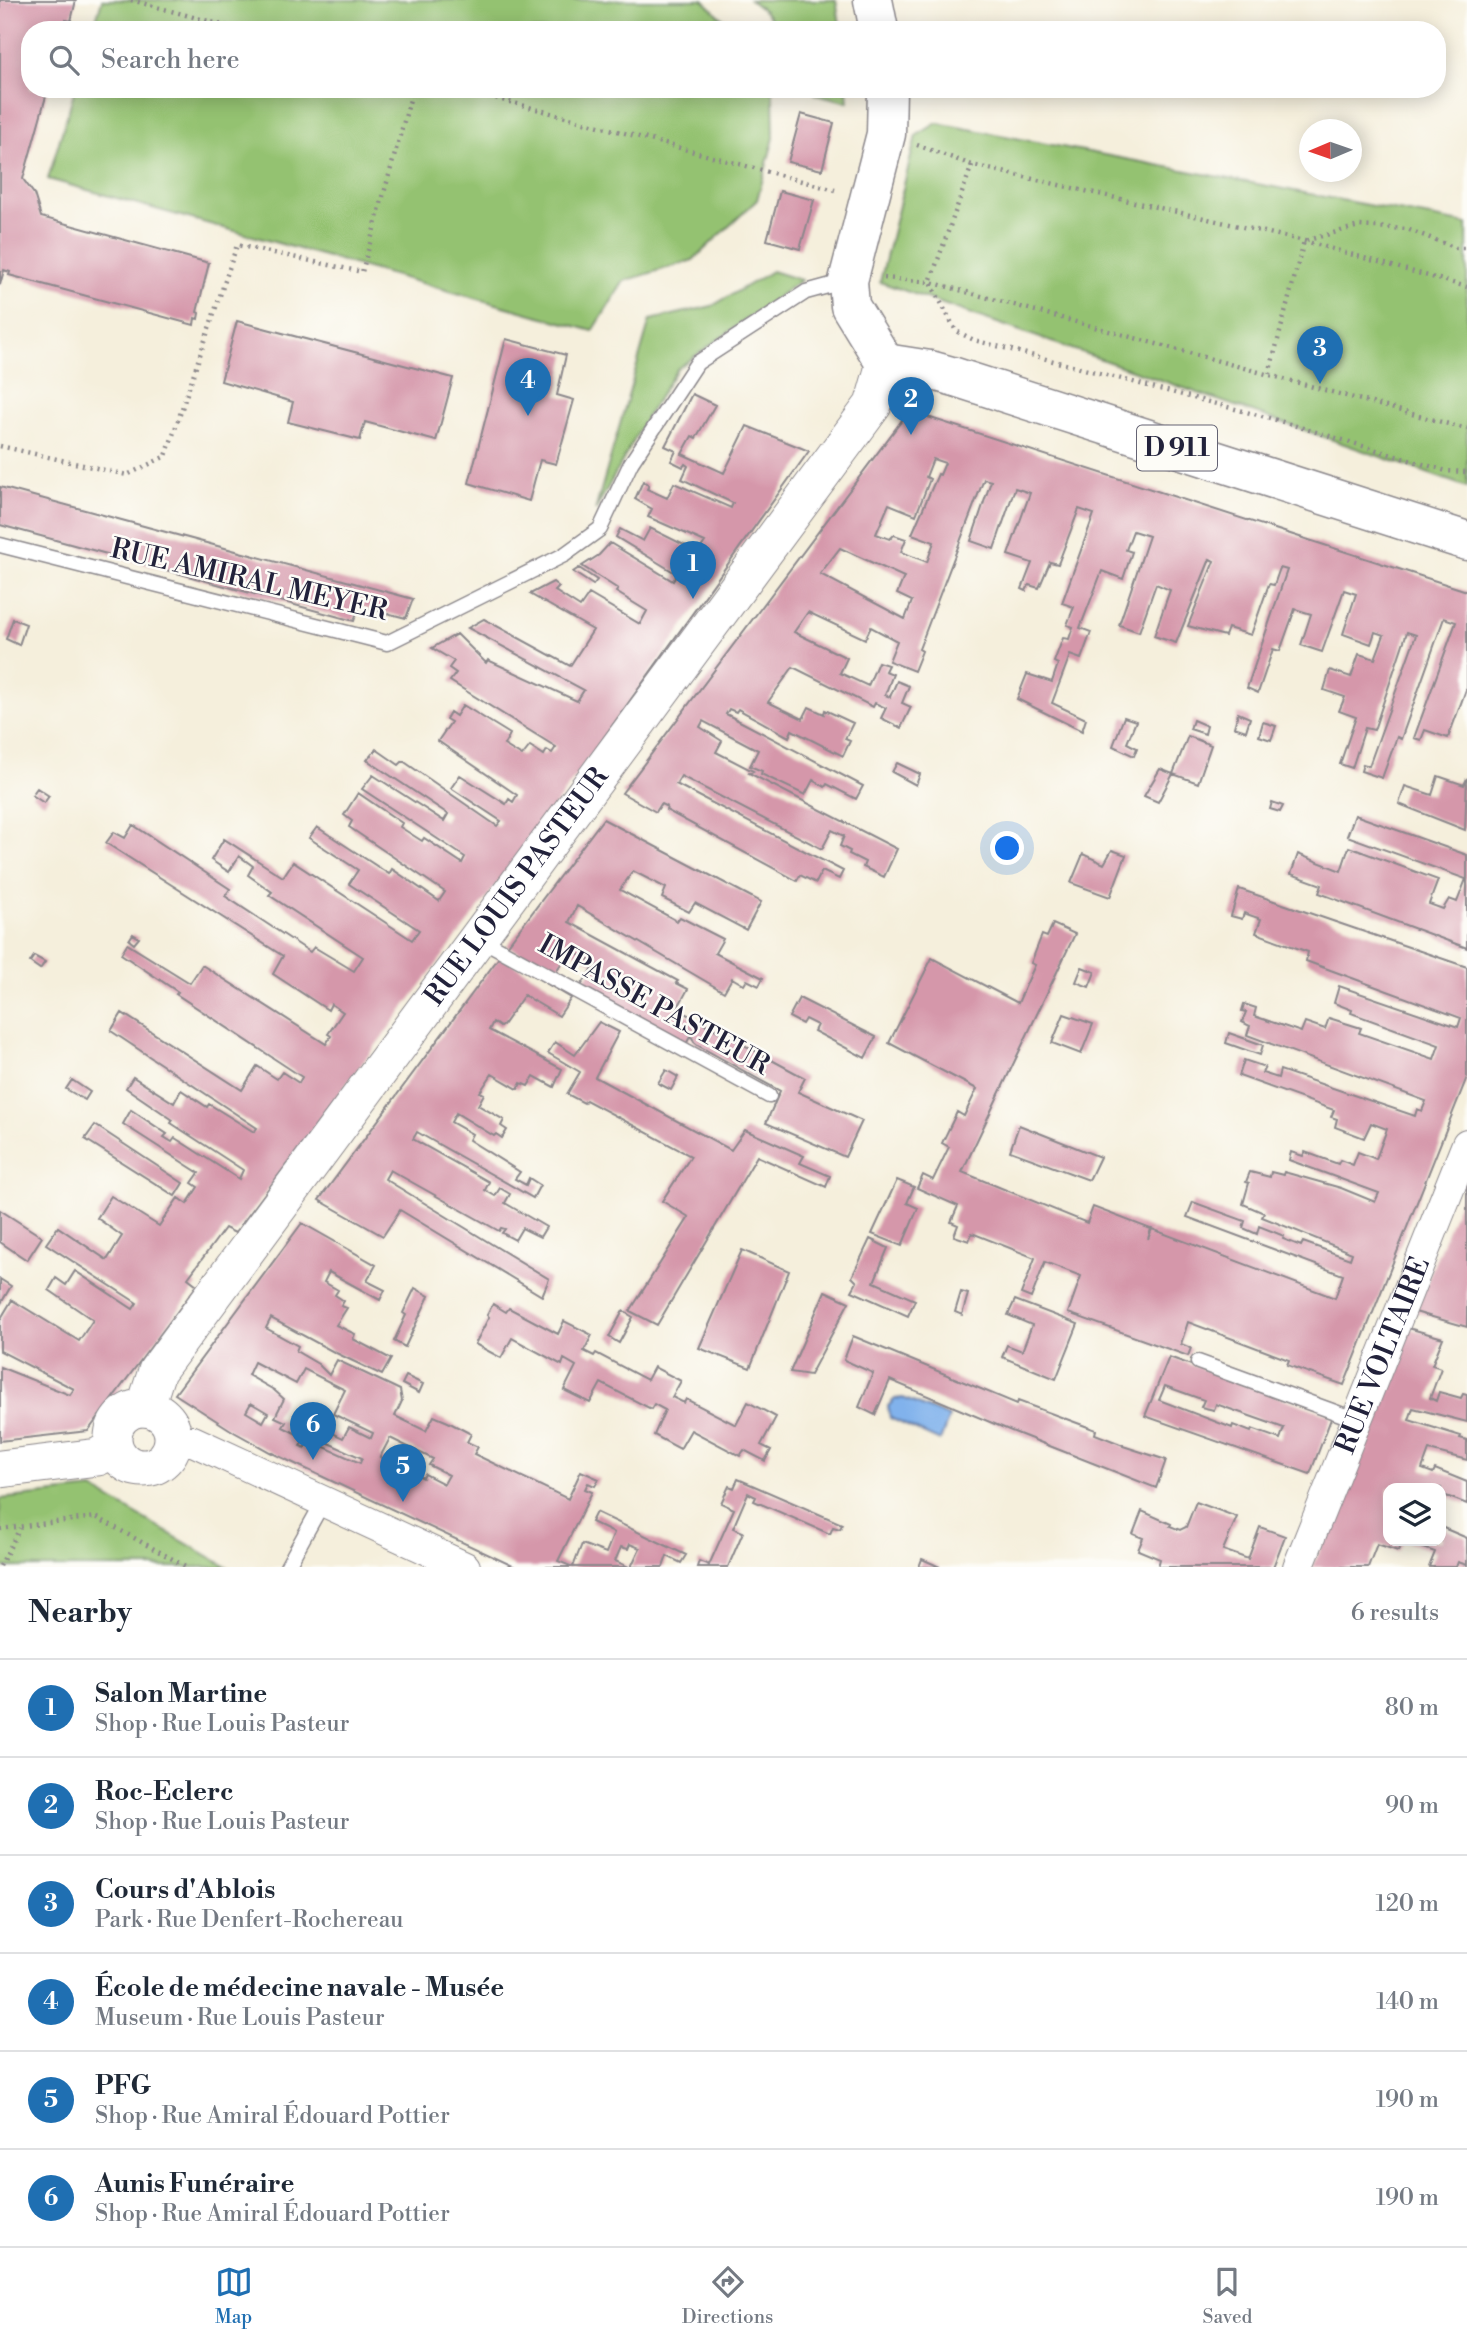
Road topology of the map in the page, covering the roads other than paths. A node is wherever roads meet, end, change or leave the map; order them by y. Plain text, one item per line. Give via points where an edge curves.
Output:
1 (873, 0) edge
2 (877, 21) edge
3 (887, 98) edge
4 (848, 281) junction
5 (885, 363) junction
6 (1467, 541) edge
7 (0, 545) edge
8 (479, 937) junction
9 (769, 1096) dead end
10 (1467, 1144) edge
11 (1198, 1362) dead end
12 (145, 1408) junction
13 (1357, 1420) junction
14 (172, 1441) junction
15 (114, 1447) junction
16 (0, 1469) edge
17 (323, 1502) junction
18 (287, 1567) edge
19 (465, 1567) edge
20 (1298, 1567) edge

1 - 2 main road
3 - 4 main road via 886,134
4 - 5 main road via 850,306
4 - 7 lane, RUE AMIRAL MEYER via 806,292 697,363 631,463 600,529 564,555 387,643
5 - 6 main road, D 911 via 942,373
5 - 8 street, RUE LOUIS PASTEUR via 873,405
8 - 9 lane, IMPASSE PASTEUR
8 - 12 street, RUE LOUIS PASTEUR via 157,1371
10 - 13 street, RUE VOLTAIRE
11 - 13 lane
12 - 14 street via 165,1419 172,1429
12 - 15 street via 123,1415 116,1424
13 - 20 street, RUE VOLTAIRE
14 - 15 street via 170,1452 152,1467 129,1465
14 - 17 street via 193,1441
15 - 16 street via 98,1457
17 - 18 lane
17 - 19 street

